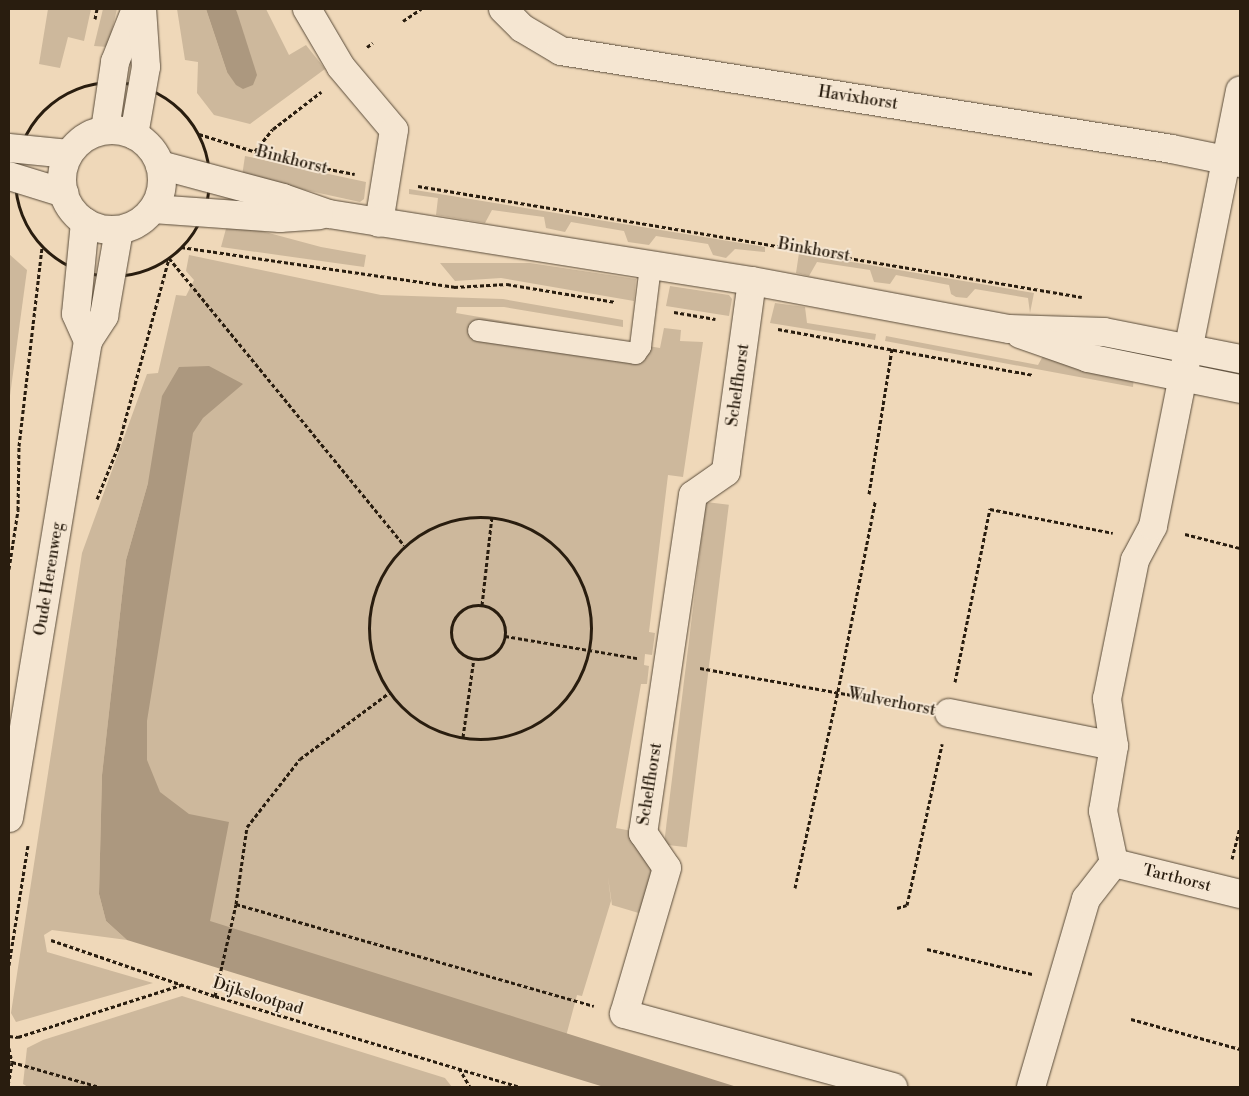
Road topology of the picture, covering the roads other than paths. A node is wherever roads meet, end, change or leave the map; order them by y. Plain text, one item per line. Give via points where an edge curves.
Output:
1 (136, 9) edge
2 (142, 9) edge
3 (307, 9) edge
4 (503, 9) edge
5 (1240, 91) edge
6 (105, 130) junction
7 (134, 135) junction
8 (9, 148) edge
9 (69, 154) junction
10 (1233, 162) edge
11 (160, 165) junction
12 (9, 176) edge
13 (64, 193) junction
14 (153, 209) junction
15 (329, 214) junction
16 (85, 222) junction
17 (379, 222) junction
18 (119, 230) junction
19 (650, 266) junction
20 (752, 281) junction
21 (1010, 329) junction
22 (478, 330) dead end
23 (88, 341) junction
24 (1189, 347) junction
25 (1240, 359) edge
26 (1182, 378) junction
27 (1240, 389) edge
28 (949, 713) road end
29 (1114, 746) junction
30 (9, 818) edge
31 (1114, 863) junction
32 (1240, 894) edge
33 (893, 1087) edge
34 (1031, 1087) edge

1 - 6 street via 115,62
2 - 7 street via 146,67
3 - 17 street via 343,71 394,130
4 - 10 street, Havixhorst via 522,28 561,51
5 - 10 street
6 - 7 street
6 - 9 street via 88,136
7 - 11 street via 153,150
8 - 9 street
9 - 13 street via 62,173
10 - 24 street
11 - 14 street via 162,188
11 - 15 street via 283,198
12 - 13 street
13 - 16 street via 72,210
14 - 15 street via 280,218
14 - 18 street via 138,222
15 - 17 street
16 - 18 street via 101,229
16 - 23 street via 76,314
17 - 19 street
18 - 23 street, Oude Herenweg via 104,316
19 - 20 street
19 - 22 lane via 640,346 635,354
20 - 21 street
20 - 33 street, Schelfhorst via 726,472 693,495 643,833 667,868 624,1014
21 - 24 street via 1104,332
21 - 26 street via 1088,358
23 - 30 street, Oude Herenweg
24 - 25 street
24 - 26 street
26 - 27 street
26 - 29 street via 1149,533 1135,560 1107,699
28 - 29 street, Wulverhorst
29 - 31 street via 1104,811
31 - 32 street, Tarthorst
31 - 34 street via 1086,899

